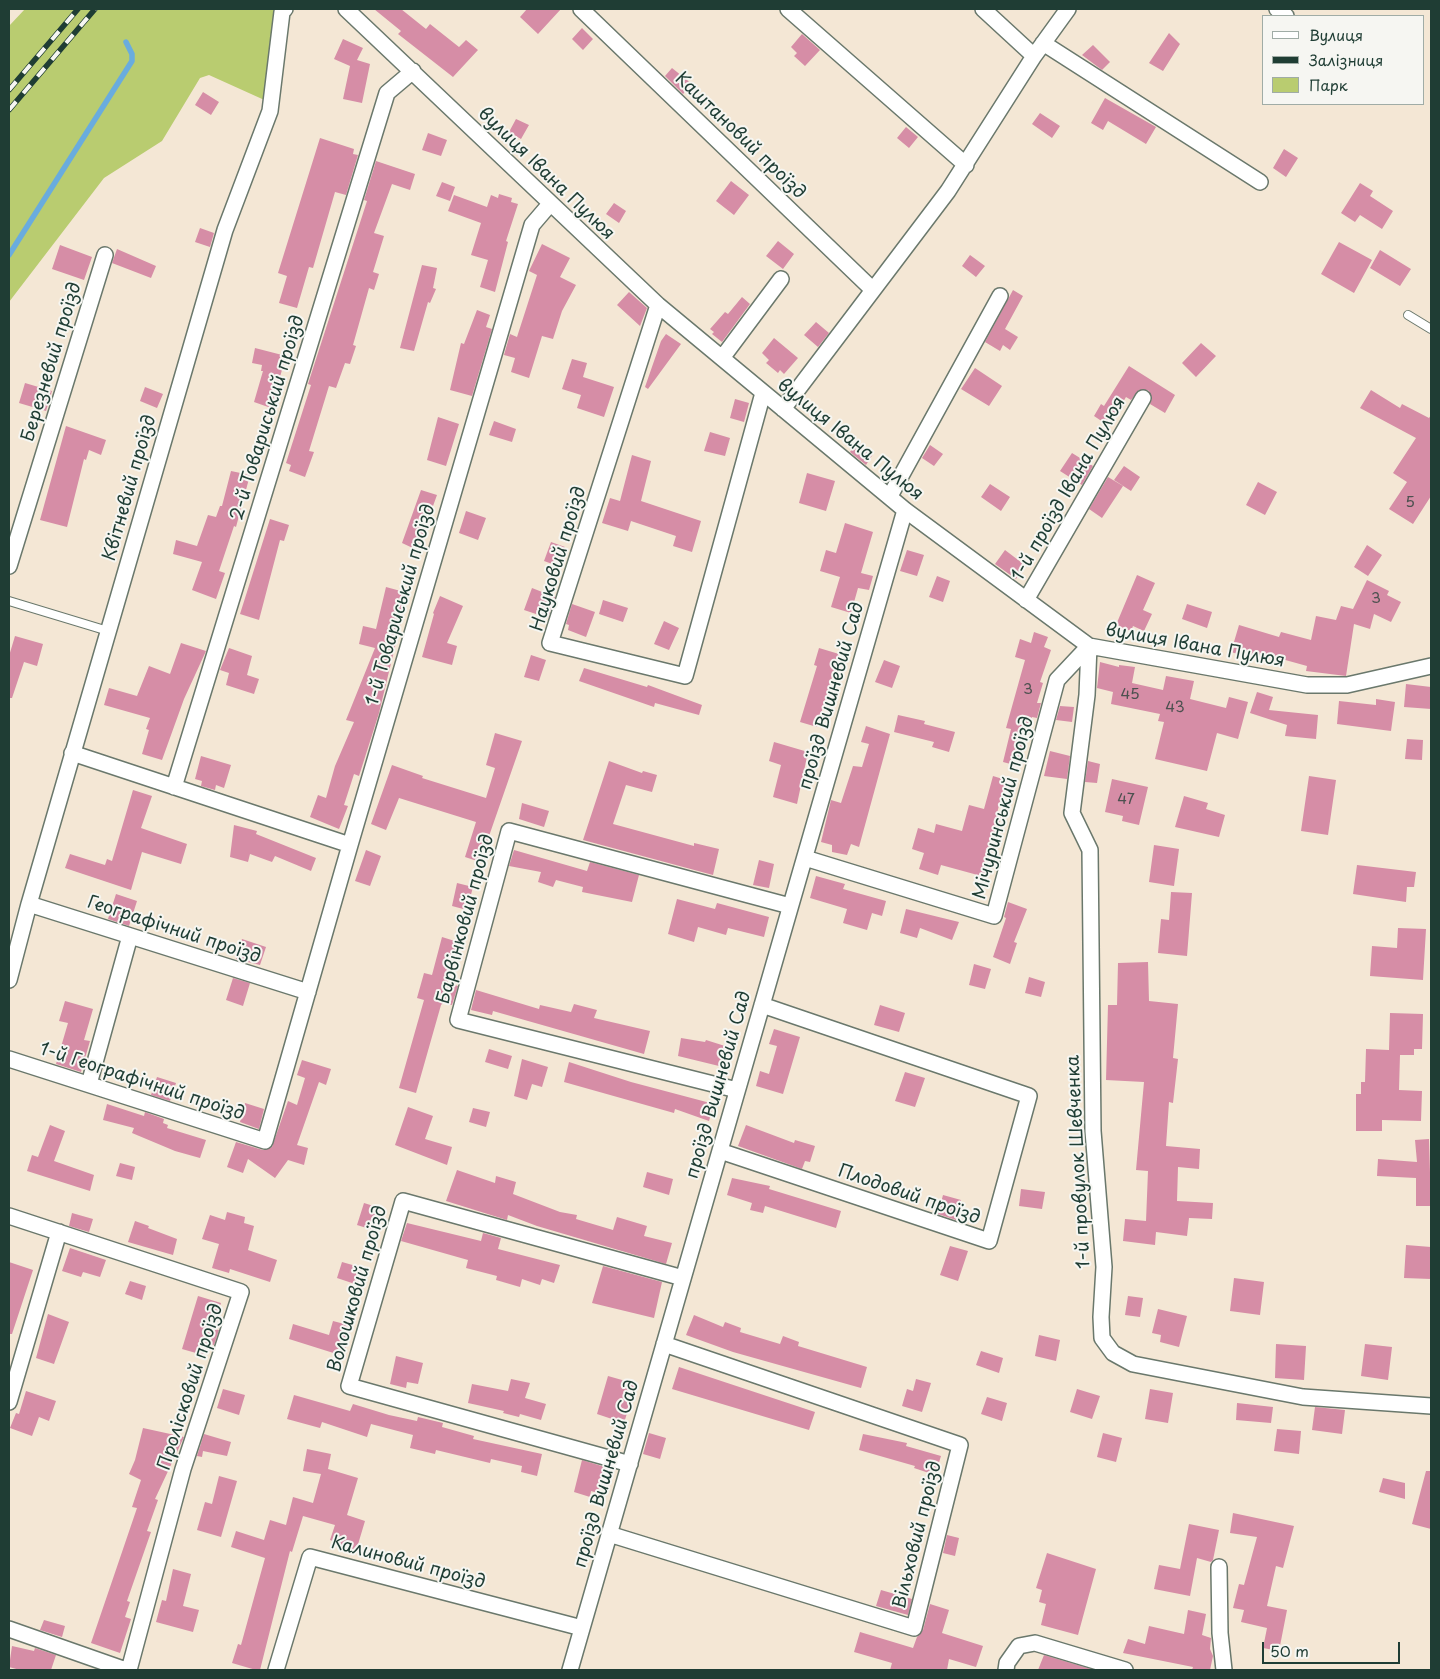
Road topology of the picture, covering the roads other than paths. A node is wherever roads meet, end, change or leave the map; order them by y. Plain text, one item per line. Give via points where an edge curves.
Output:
1 (285, 9) edge
2 (346, 9) edge
3 (581, 9) edge
4 (788, 9) edge
5 (983, 9) edge
6 (1068, 9) edge
7 (1043, 43) junction
8 (1034, 56) junction
9 (412, 71) junction
10 (966, 165) junction
11 (1260, 182) dead end
12 (550, 204) junction
13 (105, 255) dead end
14 (781, 279) dead end
15 (873, 290) junction
16 (1000, 296) dead end
17 (658, 305) junction
18 (1408, 315) dead end
19 (1431, 329) edge
20 (722, 358) junction
21 (763, 393) junction
22 (1143, 398) dead end
23 (783, 409) junction
24 (890, 496) junction
25 (905, 510) junction
26 (9, 566) edge
27 (1026, 600) junction
28 (9, 601) edge
29 (108, 631) junction
30 (1089, 646) junction
31 (1431, 666) edge
32 (72, 753) junction
33 (174, 787) junction
34 (350, 846) junction
35 (804, 858) junction
36 (29, 904) junction
37 (790, 906) junction
38 (130, 936) junction
39 (9, 980) edge
40 (308, 992) junction
41 (762, 1005) junction
42 (9, 1059) edge
43 (89, 1084) junction
44 (737, 1090) junction
45 (720, 1151) junction
46 (9, 1216) edge
47 (59, 1232) junction
48 (683, 1278) junction
49 (664, 1344) junction
50 (9, 1402) edge
51 (1431, 1406) edge
52 (630, 1464) junction
53 (609, 1534) junction
54 (1219, 1567) dead end
55 (582, 1628) junction
56 (9, 1629) edge
57 (127, 1670) edge
58 (276, 1670) edge
59 (570, 1670) edge
60 (1006, 1670) edge
61 (1125, 1670) edge
62 (1224, 1670) edge

1 - 29 street, Квітневий проїзд via 282,12 270,112 225,230
2 - 9 street, вулиця Івана Пулюя
3 - 15 street, Каштановий проїзд
4 - 10 street
5 - 8 street
6 - 7 street
7 - 8 street
7 - 11 street
8 - 10 street
9 - 12 street, вулиця Івана Пулюя
9 - 33 street, 2-й Товариський проїзд via 387,93
10 - 15 street
12 - 17 street, вулиця Івана Пулюя
12 - 34 street, 1-й Товариський проїзд via 532,225
13 - 26 street, Березневий проїзд
14 - 20 street
15 - 23 street
16 - 24 street
17 - 20 street, вулиця Івана Пулюя
17 - 21 street, Науковий проїзд via 550,643 684,676
18 - 19 lane
20 - 21 street, вулиця Івана Пулюя
21 - 23 street, вулиця Івана Пулюя
22 - 27 street, 1-й проїзд Івана Пулюя
23 - 24 street, вулиця Івана Пулюя
24 - 25 street, вулиця Івана Пулюя
25 - 27 street, вулиця Івана Пулюя
25 - 35 street, проїзд Вишневий Сад
27 - 30 street, вулиця Івана Пулюя
28 - 29 lane
29 - 32 street, Квітневий проїзд
30 - 31 street, вулиця Івана Пулюя via 1307,685 1347,685
30 - 35 street, Мічуринський проїзд via 1058,680 994,916
30 - 51 street, 1-й провулок Шевченка via 1087,695 1072,813 1090,850 1093,1131 1104,1267 1100,1317 1102,1338 1113,1353 1133,1364 1303,1396
32 - 33 street
32 - 36 street, Квітневий проїзд
33 - 34 street
34 - 40 street
35 - 37 street, проїзд Вишневий Сад
36 - 38 street, Географічний проїзд
36 - 39 street, Квітневий проїзд
37 - 41 street, проїзд Вишневий Сад
37 - 44 street, Барвінковий проїзд via 509,831 458,1020
38 - 40 street, Географічний проїзд
38 - 43 street
40 - 43 street, 1-й Географічний проїзд via 265,1141
41 - 44 street, проїзд Вишневий Сад
41 - 45 street, Плодовий проїзд via 1028,1096 989,1241
42 - 43 street, 1-й Географічний проїзд
44 - 45 street, проїзд Вишневий Сад
45 - 48 street, проїзд Вишневий Сад
46 - 47 street, Пролісковий проїзд
47 - 50 street
47 - 57 street, Пролісковий проїзд via 241,1292 183,1469
48 - 49 street, проїзд Вишневий Сад
48 - 52 street, Волошковий проїзд via 403,1201 349,1386
49 - 52 street, проїзд Вишневий Сад
49 - 53 street, Вільховий проїзд via 960,1445 914,1628
52 - 53 street, проїзд Вишневий Сад
53 - 55 street, проїзд Вишневий Сад
54 - 62 street
55 - 58 street, Калиновий проїзд via 310,1557
55 - 59 street, проїзд Вишневий Сад
56 - 57 street, Пролісковий проїзд
60 - 61 street via 1019,1646 1035,1643

